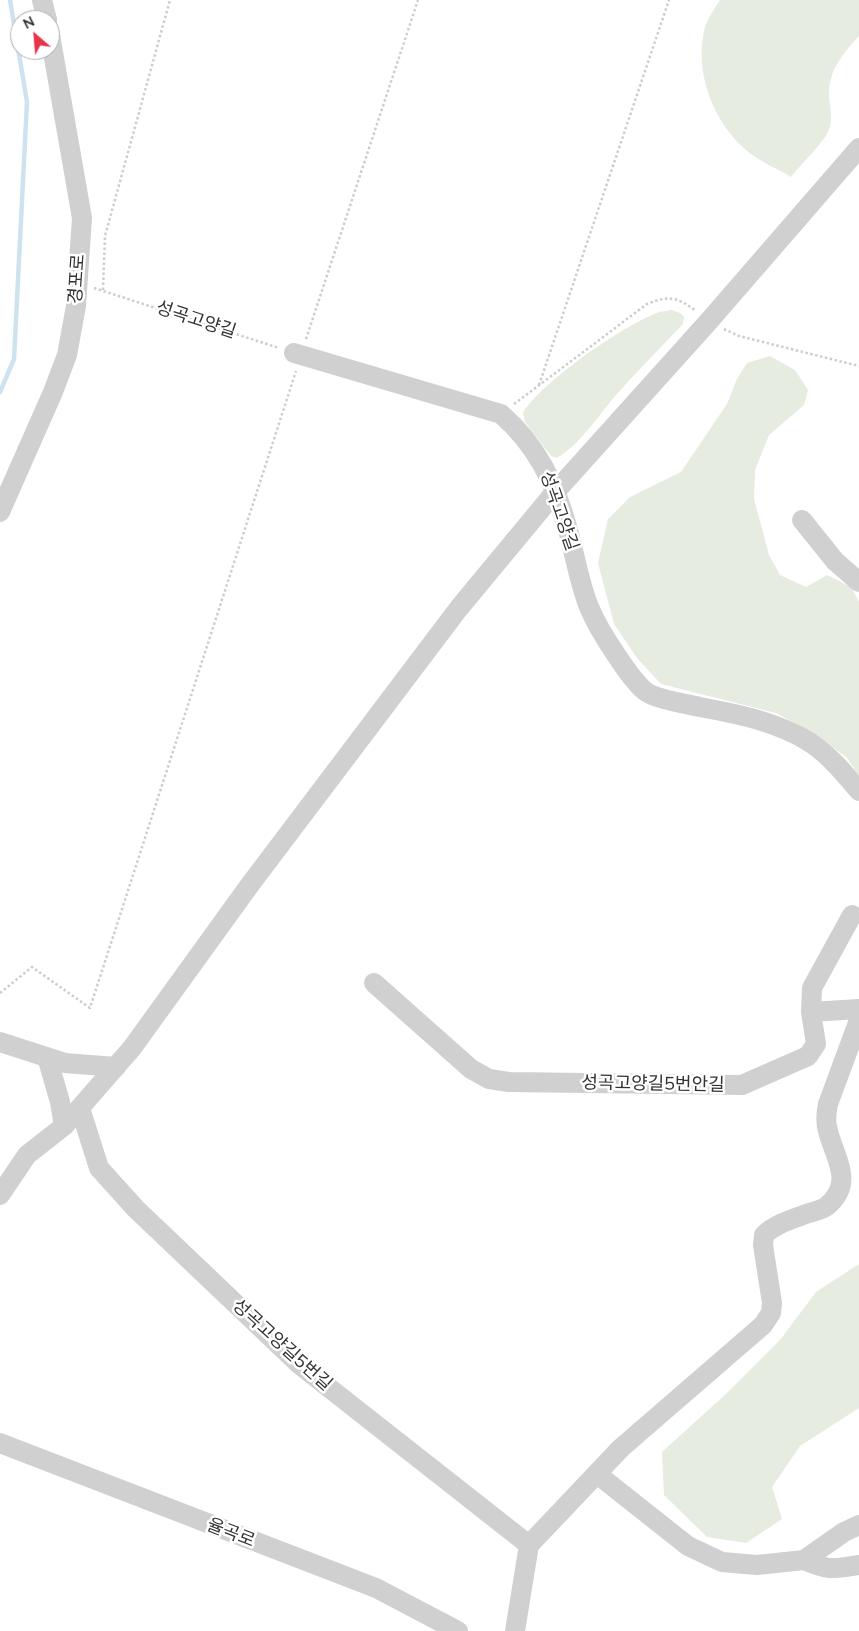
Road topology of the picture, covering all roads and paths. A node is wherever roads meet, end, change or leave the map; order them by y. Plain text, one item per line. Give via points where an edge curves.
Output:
1 (170, 0) edge
2 (418, 0) edge
3 (669, 0) edge
4 (55, 60) edge
5 (859, 148) edge
6 (79, 270) junction
7 (103, 290) junction
8 (298, 354) junction
9 (538, 387) dead end
10 (556, 491) junction
11 (0, 512) edge
12 (802, 520) dead end
13 (859, 582) edge
14 (859, 791) edge
15 (852, 915) dead end
16 (374, 983) dead end
17 (0, 993) edge
18 (859, 1009) edge
19 (812, 1012) junction
20 (859, 1020) edge
21 (0, 1042) edge
22 (47, 1058) junction
23 (116, 1067) junction
24 (80, 1108) junction
25 (64, 1126) junction
26 (0, 1195) edge
27 (1, 1444) edge
28 (597, 1474) junction
29 (859, 1526) edge
30 (529, 1545) junction
31 (804, 1560) junction
32 (859, 1565) edge
33 (458, 1631) edge
34 (515, 1631) edge

1 - 7 path via 105,236
2 - 8 path
3 - 9 path
4 - 6 street, 경포로 via 82,218
5 - 10 street
6 - 7 path, 성곡고양길 via 95,288
6 - 11 street, 경포로 via 67,355
7 - 8 path, 성곡고양길
8 - 10 street, 성곡고양길 via 501,414 532,446
8 - 17 path via 90,1008 32,967
10 - 14 street, 성곡고양길 via 589,608 624,667 646,693 771,724 811,743 838,766
10 - 23 street via 458,608
12 - 13 street via 835,561
15 - 19 street, 성곡고양길5번안길 via 812,988
16 - 19 street, 성곡고양길5번안길 via 471,1070 489,1079 509,1082 742,1085 808,1056 816,1044
18 - 19 street
20 - 28 street via 826,1117 842,1170 842,1185 825,1208 773,1227 764,1235 771,1313 763,1325 621,1448
21 - 22 street
22 - 23 street via 72,1064
22 - 25 street
23 - 24 street
24 - 25 street
24 - 30 street, 성곡고양길5번길 via 99,1168 136,1210 300,1365
25 - 26 street via 27,1155
27 - 33 street, 율곡로 via 376,1588
28 - 30 street
28 - 31 street via 688,1546 722,1562 757,1564
29 - 31 street via 844,1532
30 - 34 street
31 - 32 street via 834,1570

